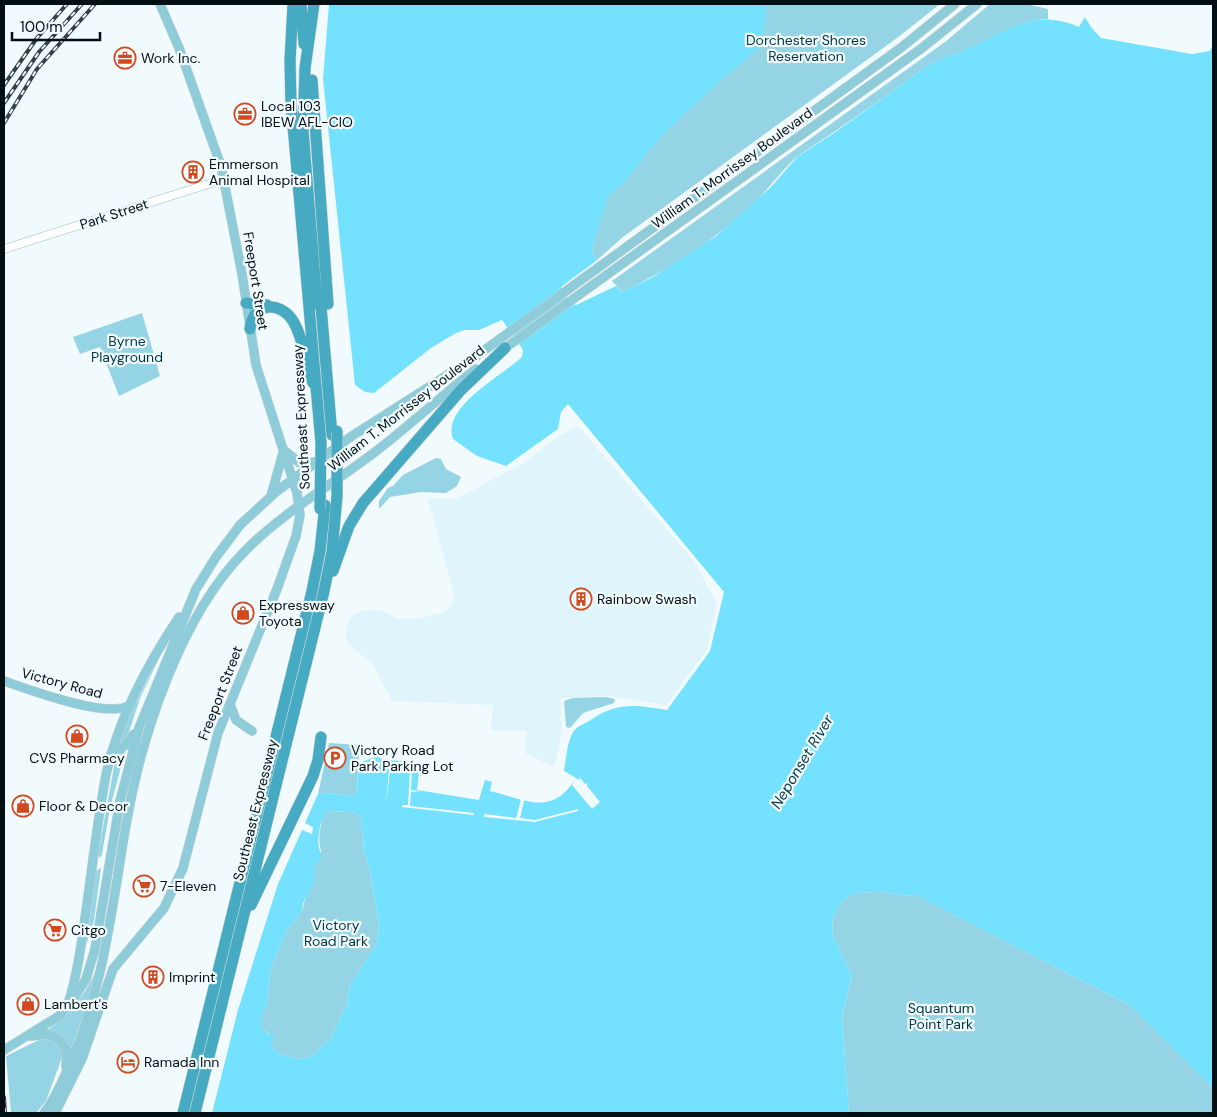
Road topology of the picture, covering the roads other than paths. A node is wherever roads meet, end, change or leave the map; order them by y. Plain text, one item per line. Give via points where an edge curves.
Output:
1 (160, 4) edge
2 (293, 4) edge
3 (301, 4) edge
4 (314, 4) edge
5 (955, 4) edge
6 (977, 4) edge
7 (305, 68) junction
8 (224, 179) junction
9 (4, 249) edge
10 (246, 303) junction
11 (271, 306) junction
12 (250, 329) junction
13 (502, 344) junction
14 (317, 394) junction
15 (329, 437) junction
16 (284, 450) junction
17 (320, 460) junction
18 (293, 480) junction
19 (271, 497) junction
20 (328, 502) junction
21 (299, 507) junction
22 (324, 591) junction
23 (192, 599) junction
24 (4, 681) edge
25 (230, 701) junction
26 (131, 704) junction
27 (114, 710) junction
28 (142, 718) junction
29 (284, 719) junction
30 (119, 728) junction
31 (252, 731) dead end
32 (321, 737) dead end
33 (277, 745) junction
34 (111, 754) junction
35 (112, 843) junction
36 (92, 874) junction
37 (243, 920) junction
38 (98, 928) junction
39 (80, 956) junction
40 (104, 956) junction
41 (117, 963) junction
42 (64, 1011) junction
43 (94, 1014) junction
44 (26, 1037) junction
45 (4, 1050) edge
46 (64, 1077) junction
47 (54, 1096) junction
48 (56, 1111) edge
49 (44, 1113) edge
50 (178, 1113) edge
51 (183, 1113) edge
52 (190, 1113) edge
53 (196, 1113) edge

1 - 8 main road, Freeport Street via 210,132
2 - 14 highway, Southeast Expressway via 291,103
3 - 7 highway
4 - 7 highway
4 - 15 highway, Southeast Expressway via 312,94
5 - 13 main road, William T. Morrissey Boulevard via 904,46 606,262
6 - 13 main road, William T. Morrissey Boulevard via 939,35 612,271
7 - 15 highway via 306,133
8 - 9 street, Park Street
8 - 10 main road, Freeport Street
10 - 11 highway
10 - 12 main road, Freeport Street
11 - 12 highway via 255,314
11 - 14 highway via 285,312 295,324
12 - 16 main road, Freeport Street via 259,378
13 - 17 main road, William T. Morrissey Boulevard via 370,423
13 - 21 main road, William T. Morrissey Boulevard via 391,440
13 - 22 highway via 363,503 349,526 338,562
14 - 15 highway, Southeast Expressway
15 - 20 highway, Southeast Expressway, bridge
15 - 20 highway, Southeast Expressway, bridge
16 - 17 main road via 300,463
16 - 18 main road, Freeport Street
16 - 19 main road
17 - 18 main road, William T. Morrissey Boulevard
18 - 19 main road, William T. Morrissey Boulevard
18 - 21 main road, Freeport Street
19 - 23 main road, William T. Morrissey Boulevard via 226,543
20 - 22 highway, Southeast Expressway via 332,552
20 - 29 highway, Southeast Expressway via 309,581
20 - 29 highway via 322,578
21 - 25 main road, Freeport Street via 296,536
21 - 40 main road, William T. Morrissey Boulevard via 257,540 231,566 204,604 187,637 154,715 136,776
22 - 29 highway, Southeast Expressway
23 - 26 main road via 159,646
23 - 28 main road, William T. Morrissey Boulevard
24 - 27 main road, Victory Road via 68,702
25 - 31 main road via 236,720
25 - 41 main road, Freeport Street via 209,761 186,860 176,885 157,916
26 - 27 main road, Victory Road
26 - 30 main road
27 - 30 main road, Victory Road
28 - 34 main road via 130,740
28 - 35 main road, William T. Morrissey Boulevard via 125,775
29 - 33 highway, Southeast Expressway
29 - 33 highway, Southeast Expressway
30 - 34 main road
32 - 37 highway via 313,776
33 - 37 highway, Southeast Expressway
33 - 50 highway, Southeast Expressway
33 - 51 highway
33 - 52 highway
34 - 36 main road
35 - 36 main road via 106,857
35 - 38 main road, William T. Morrissey Boulevard
36 - 39 main road
37 - 53 highway, Southeast Expressway
38 - 39 main road via 92,944
38 - 42 main road, William T. Morrissey Boulevard via 86,979
39 - 42 main road
40 - 41 main road
40 - 43 main road, William T. Morrissey Boulevard
41 - 43 main road, Freeport Street
42 - 44 main road, William T. Morrissey Boulevard
43 - 46 main road, William T. Morrissey Boulevard
43 - 48 main road, Freeport Street via 74,1080
44 - 45 main road, William T. Morrissey Boulevard
44 - 46 main road via 47,1034 59,1038 67,1051
46 - 47 main road, William T. Morrissey Boulevard
47 - 48 main road
47 - 49 main road, William T. Morrissey Boulevard

